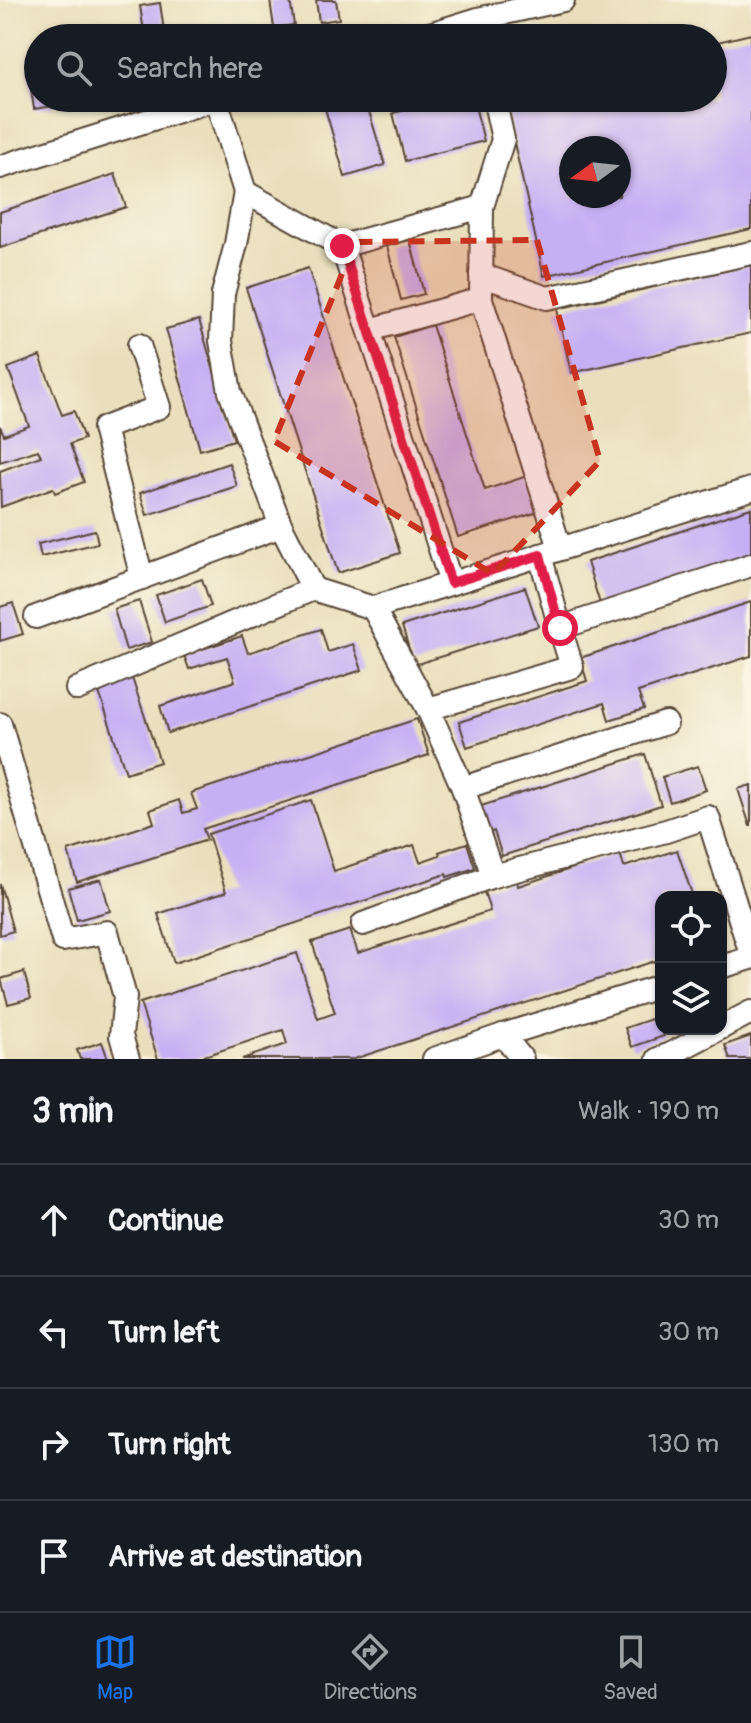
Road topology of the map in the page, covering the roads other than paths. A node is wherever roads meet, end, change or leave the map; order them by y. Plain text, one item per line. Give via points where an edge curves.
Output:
1 (563, 0) edge
2 (494, 24) edge
3 (174, 112) edge
4 (222, 112) edge
5 (497, 112) edge
6 (0, 167) edge
7 (245, 192) junction
8 (482, 207) junction
9 (342, 246) junction
10 (751, 253) edge
11 (481, 275) junction
12 (481, 299) junction
13 (370, 330) junction
14 (139, 345) dead end
15 (751, 489) edge
16 (281, 526) junction
17 (550, 552) junction
18 (751, 565) edge
19 (142, 578) junction
20 (451, 583) junction
21 (313, 589) junction
22 (373, 608) junction
23 (36, 617) dead end
24 (560, 628) junction
25 (77, 689) dead end
26 (428, 709) junction
27 (666, 723) dead end
28 (0, 724) edge
29 (463, 788) junction
30 (493, 876) junction
31 (363, 924) dead end
32 (751, 956) edge
33 (727, 965) edge
34 (655, 988) edge
35 (751, 1012) edge
36 (503, 1035) junction
37 (519, 1058) edge
38 (128, 1059) edge
39 (434, 1059) edge
40 (658, 1059) edge

1 - 2 street
3 - 6 street
4 - 7 street
5 - 8 street via 503,139
7 - 9 street
7 - 16 street via 223,294 221,341 230,392
8 - 9 street
8 - 11 street
9 - 13 street
10 - 11 street via 547,298
11 - 12 street
12 - 13 street
12 - 17 street
13 - 20 street
14 - 19 street via 159,407 104,428
15 - 17 street
16 - 19 street
16 - 21 street
17 - 20 street
17 - 24 street
18 - 24 street
19 - 23 street
20 - 22 street
21 - 22 street
21 - 25 street
22 - 26 street
24 - 26 street via 572,667
26 - 29 street
27 - 29 street
28 - 38 street via 63,940 107,932 125,997 121,1036
29 - 30 street
30 - 31 street
30 - 32 street via 708,817
32 - 33 street
34 - 36 street
35 - 40 street
36 - 37 street
36 - 39 street

